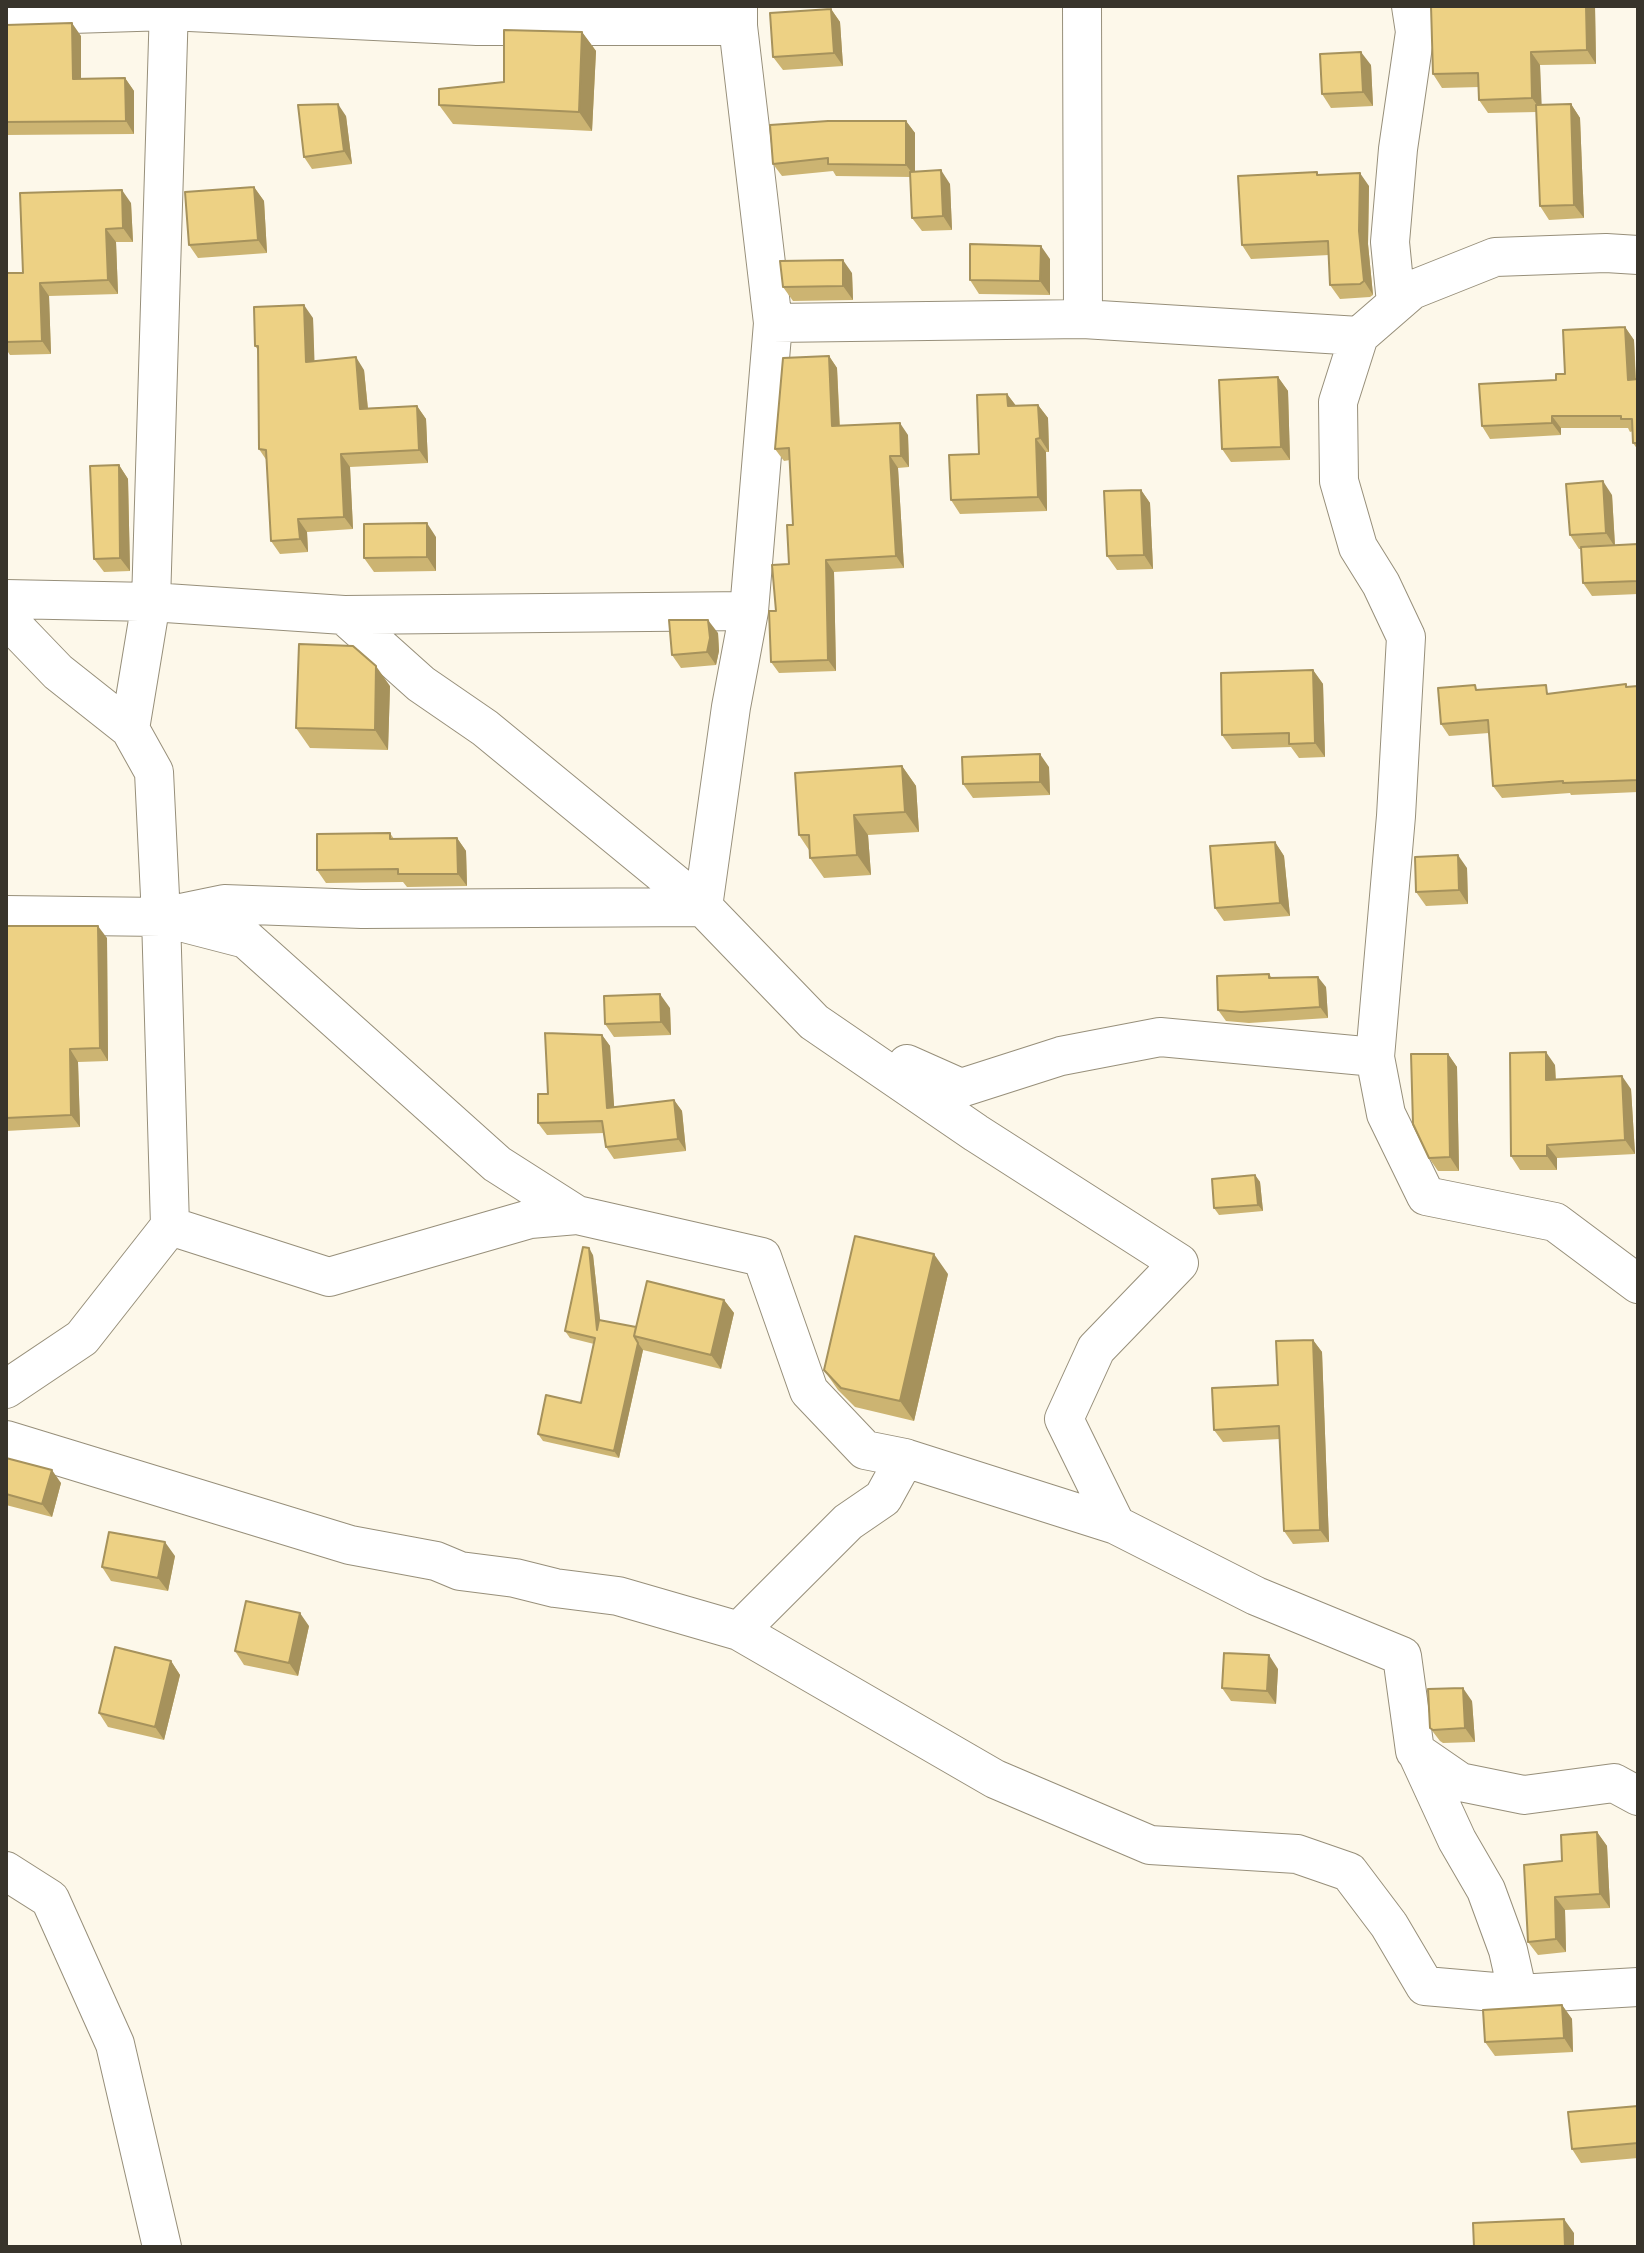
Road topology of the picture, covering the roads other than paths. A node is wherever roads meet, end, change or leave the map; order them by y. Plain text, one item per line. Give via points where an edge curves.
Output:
1 (1082, 6) edge
2 (1411, 6) edge
3 (169, 9) edge
4 (6, 16) edge
5 (477, 16) edge
6 (738, 16) edge
7 (1638, 255) edge
8 (1396, 303) junction
9 (1083, 319) junction
10 (773, 323) junction
11 (1359, 336) junction
12 (6, 599) edge
13 (151, 602) junction
14 (749, 611) junction
15 (344, 615) junction
16 (6, 618) edge
17 (130, 729) junction
18 (703, 907) junction
19 (6, 915) edge
20 (161, 917) junction
21 (814, 1022) junction
22 (1375, 1057) junction
23 (577, 1215) junction
24 (170, 1226) junction
25 (1638, 1284) edge
26 (6, 1389) edge
27 (6, 1440) edge
28 (905, 1458) junction
29 (1116, 1525) junction
30 (739, 1631) junction
31 (1415, 1751) junction
32 (1638, 1796) edge
33 (6, 1871) edge
34 (1638, 1987) edge
35 (1518, 1994) junction
36 (162, 2247) edge

1 - 9 street
2 - 8 street via 1415,32 1390,242
3 - 4 street
3 - 5 street
3 - 13 street
5 - 6 street
6 - 10 street
7 - 8 street via 1495,257 1412,290
8 - 11 street
9 - 10 street
9 - 11 street
10 - 14 street
11 - 22 street via 1338,402 1339,481 1358,547 1406,637
12 - 13 street
13 - 15 street
13 - 17 street
14 - 15 street
14 - 18 street
15 - 18 street via 421,684 485,728
16 - 17 street via 58,672
17 - 20 street via 154,772
18 - 20 street via 362,909 224,904
18 - 21 street
19 - 20 street
20 - 23 street via 246,939 497,1164
20 - 24 street
21 - 22 street via 961,1088 1061,1056 1160,1037
21 - 29 street via 1179,1263 1096,1349 1064,1419
22 - 25 street via 1386,1114 1426,1196 1555,1222
23 - 24 street via 530,1219 329,1277
23 - 28 street via 762,1257 809,1391 865,1450
24 - 26 street via 82,1338
27 - 30 street via 350,1545 436,1561 460,1571 618,1596
28 - 29 street
28 - 30 street via 883,1498 848,1522
29 - 31 street via 1256,1596 1402,1656
30 - 35 street via 995,1779 1150,1845 1297,1854 1349,1872 1425,1986
31 - 32 street via 1460,1782 1524,1795 1614,1783
31 - 35 street via 1486,1890
33 - 36 street via 50,1899 115,2044
34 - 35 street

